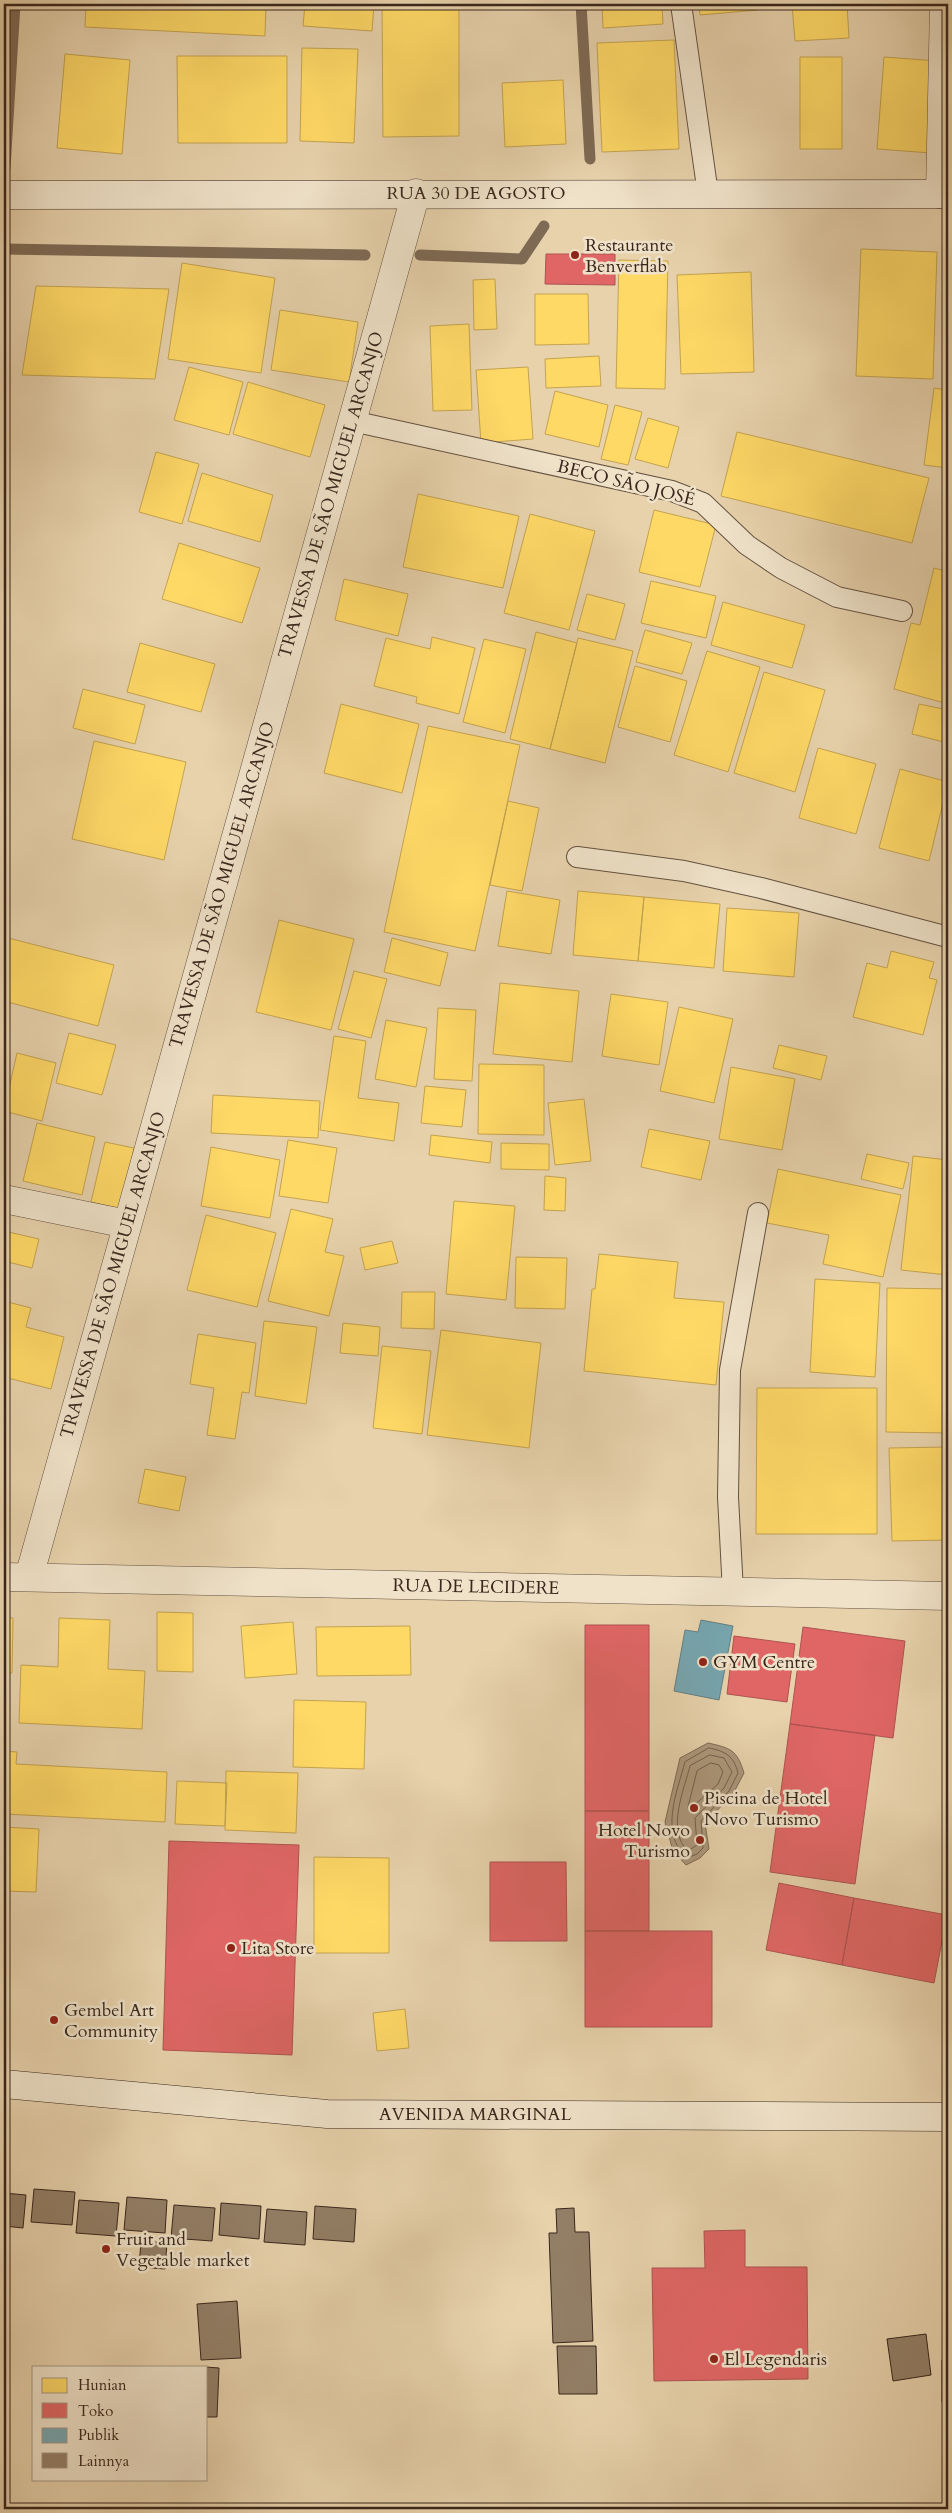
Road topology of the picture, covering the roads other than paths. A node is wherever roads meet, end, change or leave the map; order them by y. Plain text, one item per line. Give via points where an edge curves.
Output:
1 (681, 4) edge
2 (944, 4) edge
3 (416, 193) junction
4 (708, 194) junction
5 (944, 194) edge
6 (4, 195) edge
7 (352, 421) junction
8 (902, 611) dead end
9 (577, 857) dead end
10 (948, 937) edge
11 (4, 1199) edge
12 (758, 1213) dead end
13 (127, 1224) junction
14 (16, 1577) edge
15 (733, 1592) junction
16 (948, 1596) edge
17 (4, 2084) edge
18 (948, 2116) edge

1 - 4 lane
2 - 5 street
3 - 4 street, RUA 30 DE AGOSTO
3 - 6 street, RUA 30 DE AGOSTO
3 - 7 street, TRAVESSA DE SÃO MIGUEL ARCANJO
4 - 5 street, RUA 30 DE AGOSTO
7 - 8 lane, BECO SÃO JOSÉ via 672,491 703,503 747,545 789,572 837,597
7 - 13 street, TRAVESSA DE SÃO MIGUEL ARCANJO
9 - 10 lane via 713,877
11 - 13 street
12 - 15 lane via 730,1370 728,1496
13 - 14 street, TRAVESSA DE SÃO MIGUEL ARCANJO
14 - 15 street, RUA DE LECIDERE
15 - 16 street, RUA DE LECIDERE
17 - 18 street, AVENIDA MARGINAL via 327,2114

